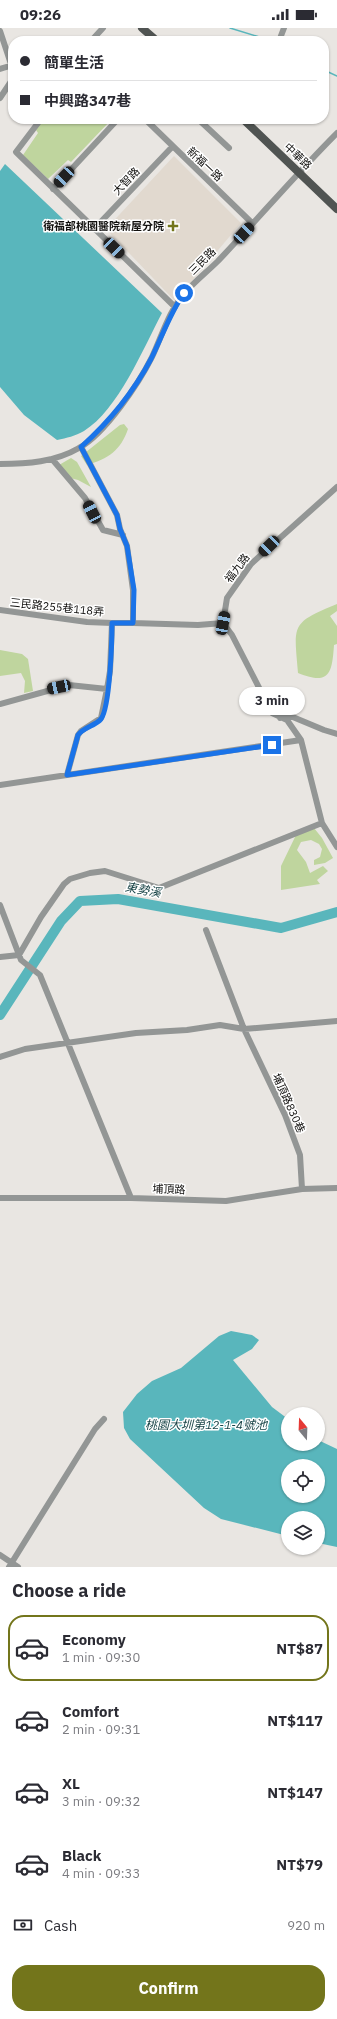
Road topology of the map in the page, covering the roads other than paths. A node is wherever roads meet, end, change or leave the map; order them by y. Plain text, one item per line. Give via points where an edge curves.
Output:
1 (103, 28) edge
2 (142, 28) edge
3 (0, 31) edge
4 (96, 36) edge
5 (151, 36) edge
6 (8, 54) edge
7 (8, 86) edge
8 (0, 98) edge
9 (37, 124) edge
10 (113, 124) edge
11 (150, 124) edge
12 (203, 124) edge
13 (248, 124) edge
14 (337, 133) edge
15 (172, 147) junction
16 (229, 148) dead end
17 (299, 171) junction
18 (53, 189) junction
19 (337, 209) edge
20 (252, 223) junction
21 (94, 229) junction
22 (175, 307) junction
23 (81, 447) junction
24 (52, 459) junction
25 (0, 464) edge
26 (337, 487) edge
27 (122, 535) junction
28 (0, 610) edge
29 (112, 623) junction
30 (133, 623) junction
31 (223, 623) junction
32 (107, 690) junction
33 (0, 704) edge
34 (280, 718) junction
35 (337, 734) edge
36 (300, 740) junction
37 (67, 775) junction
38 (0, 785) edge
39 (322, 823) junction
40 (337, 847) edge
41 (0, 904) edge
42 (206, 930) dead end
43 (0, 957) edge
44 (20, 958) junction
45 (337, 1021) edge
46 (244, 1029) junction
47 (67, 1043) junction
48 (0, 1057) edge
49 (337, 1188) edge
50 (302, 1189) junction
51 (0, 1198) edge
52 (131, 1198) junction
53 (104, 1419) dead end
54 (0, 1555) edge
55 (11, 1565) edge
56 (18, 1567) edge

1 - 4 street
2 - 5 main road
3 - 6 street
7 - 8 street
9 - 18 street via 16,152
10 - 18 street
11 - 15 street, 新福一路
12 - 16 street
13 - 17 main road, 中華路
14 - 17 street, 三民路
15 - 20 street, 新福一路
15 - 21 street, 大智路
17 - 19 main road, 中華路
17 - 20 street, 三民路
18 - 21 street
20 - 22 street, 三民路 via 184,293
21 - 22 street
22 - 23 street, 三民路 via 139,379 114,416
23 - 24 street, 三民路
23 - 27 street via 117,515
24 - 25 street, 三民路
24 - 27 street via 86,498 103,530
26 - 31 street, 福九路 via 250,564 227,598
27 - 30 street via 127,546 134,590
28 - 29 street, 三民路255巷118弄
29 - 30 street, 三民路255巷118弄
29 - 32 street
30 - 31 street, 三民路255巷118弄
31 - 34 street via 232,635 272,714
32 - 33 street via 69,685
32 - 37 street via 101,718 78,735
34 - 35 street via 288,715
34 - 36 street via 287,720
36 - 37 street
36 - 39 street
37 - 38 street
39 - 40 street
39 - 44 street via 159,888 105,871 70,879 41,916
41 - 44 street
42 - 46 street, 埔頂路830巷
43 - 44 street
44 - 47 street via 39,974
45 - 46 street
46 - 47 street via 220,1025
46 - 50 street, 埔頂路830巷 via 285,1115 300,1155
47 - 48 street via 25,1049
47 - 52 street
49 - 50 street, 埔頂路
50 - 52 street, 埔頂路 via 226,1201
51 - 52 street, 埔頂路
53 - 55 street via 94,1429
54 - 55 street
55 - 56 street

